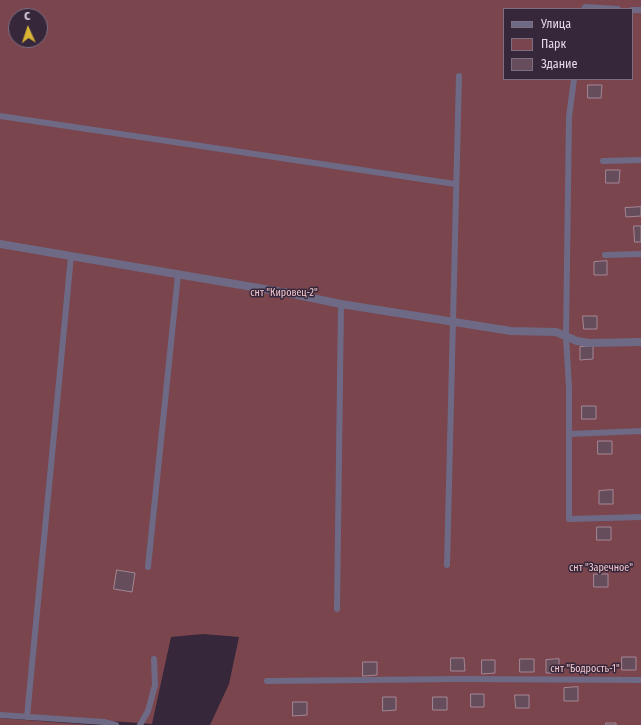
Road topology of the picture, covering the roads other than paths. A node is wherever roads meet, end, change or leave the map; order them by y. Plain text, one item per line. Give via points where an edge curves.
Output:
1 (584, 8) edge
2 (602, 8) edge
3 (458, 76) dead end
4 (574, 80) edge
5 (0, 116) edge
6 (641, 160) edge
7 (603, 161) dead end
8 (456, 184) junction
9 (0, 244) edge
10 (641, 254) edge
11 (605, 255) dead end
12 (71, 256) junction
13 (178, 275) junction
14 (341, 304) junction
15 (454, 321) junction
16 (566, 336) junction
17 (641, 342) edge
18 (641, 431) edge
19 (569, 434) junction
20 (641, 517) edge
21 (447, 565) dead end
22 (148, 567) dead end
23 (336, 609) dead end
24 (154, 659) dead end
25 (641, 680) edge
26 (267, 681) dead end
27 (0, 715) edge
28 (27, 717) junction
29 (116, 725) edge
30 (140, 725) edge

1 - 2 lane
3 - 8 lane
4 - 16 lane via 569,118
5 - 8 lane
6 - 7 lane
8 - 15 lane
9 - 12 street
10 - 11 lane
12 - 13 street
12 - 28 lane
13 - 14 street
13 - 22 lane
14 - 15 street
14 - 23 lane
15 - 16 street via 511,330 556,332
15 - 21 lane
16 - 17 street via 589,343
16 - 19 lane
18 - 19 lane
19 - 20 lane via 569,519
24 - 30 lane via 155,685 148,711
25 - 26 lane
27 - 28 lane
28 - 29 lane

